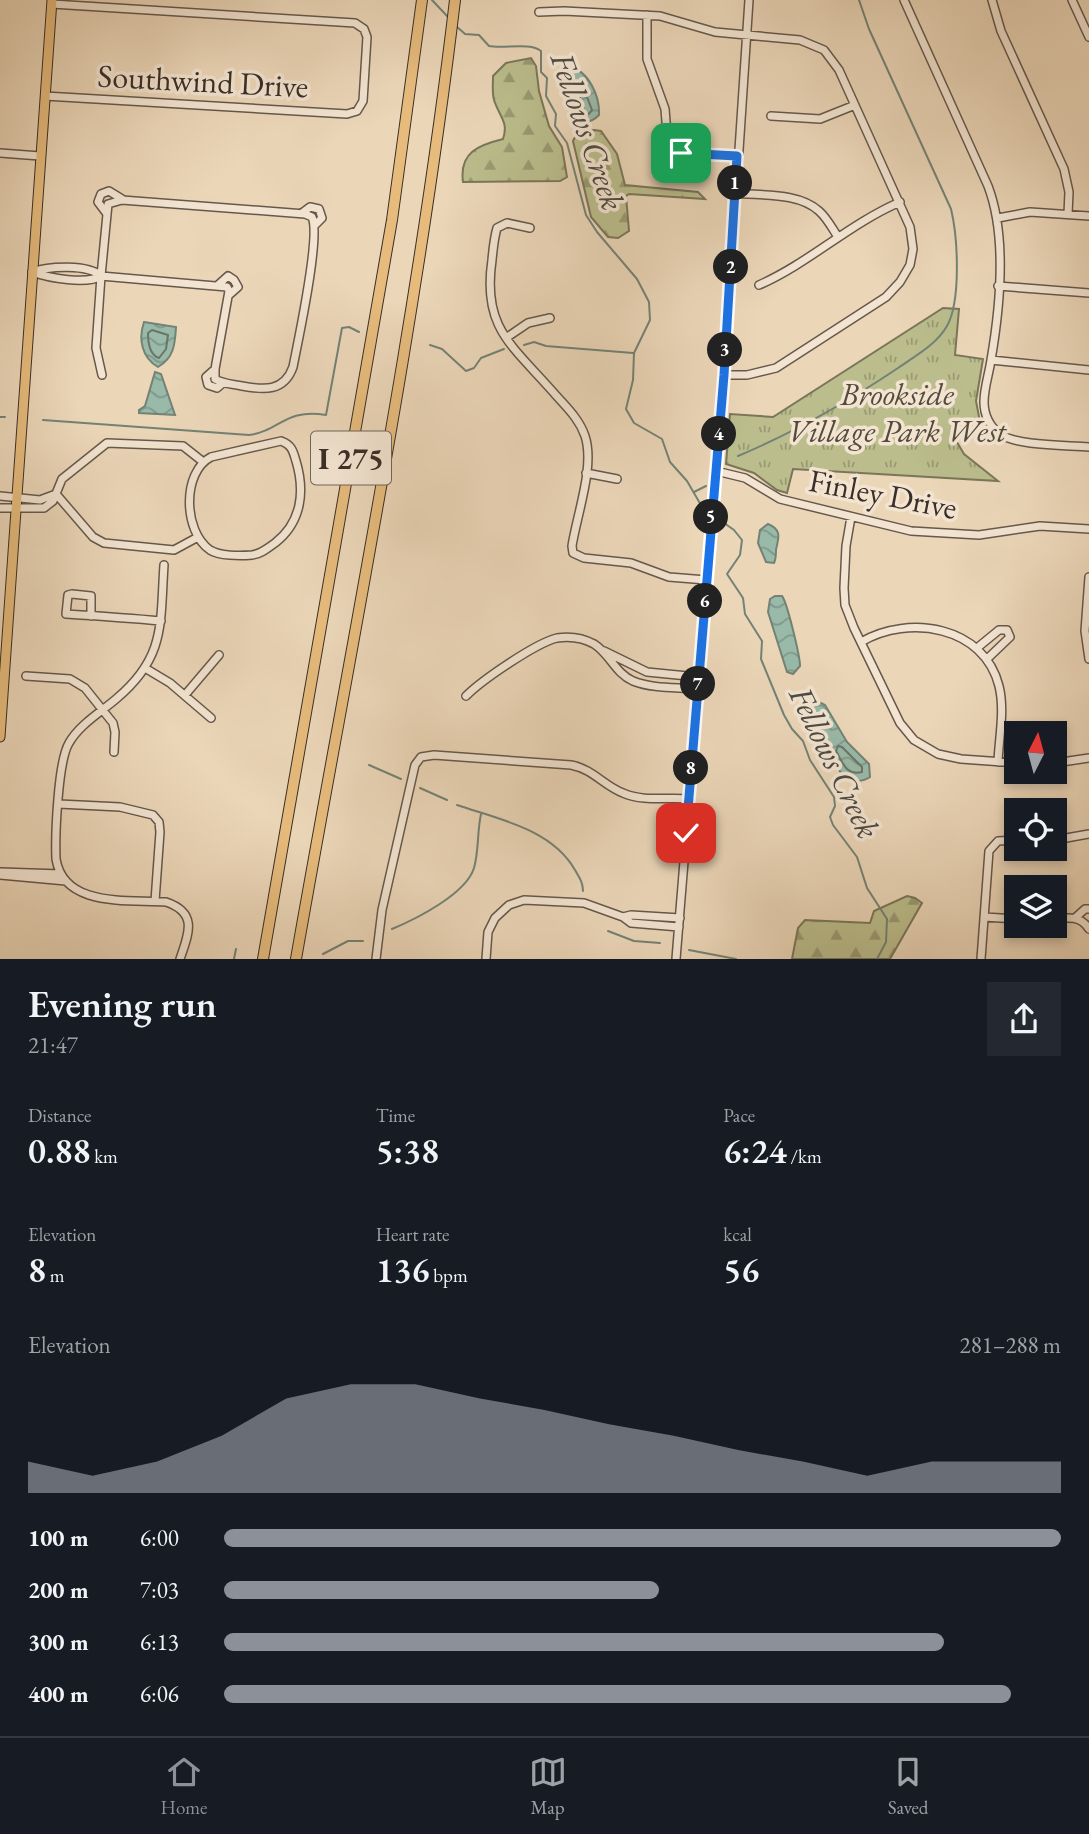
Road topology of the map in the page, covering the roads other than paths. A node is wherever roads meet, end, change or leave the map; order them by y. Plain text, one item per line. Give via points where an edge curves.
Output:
1 (749, 0) edge
2 (904, 0) edge
3 (992, 0) edge
4 (1072, 0) edge
5 (52, 2) edge
6 (421, 4) edge
7 (455, 4) edge
8 (539, 12) dead end
9 (648, 15) junction
10 (746, 35) junction
11 (1089, 37) edge
12 (45, 96) junction
13 (855, 104) junction
14 (771, 116) dead end
15 (0, 153) edge
16 (40, 156) junction
17 (737, 156) junction
18 (734, 193) junction
19 (122, 200) junction
20 (900, 202) junction
21 (107, 214) junction
22 (1068, 215) junction
23 (1089, 216) edge
24 (998, 218) junction
25 (530, 228) dead end
26 (838, 237) junction
27 (32, 272) junction
28 (101, 276) junction
29 (759, 285) dead end
30 (998, 286) junction
31 (1089, 293) edge
32 (550, 318) dead end
33 (506, 338) junction
34 (991, 360) junction
35 (1089, 370) edge
36 (102, 375) dead end
37 (724, 375) junction
38 (1089, 447) edge
39 (202, 461) junction
40 (716, 471) junction
41 (586, 473) junction
42 (617, 479) dead end
43 (56, 494) junction
44 (0, 496) edge
45 (17, 498) junction
46 (40, 500) junction
47 (0, 508) edge
48 (44, 508) junction
49 (16, 509) junction
50 (851, 517) junction
51 (1089, 529) edge
52 (198, 537) junction
53 (164, 565) dead end
54 (1089, 577) edge
55 (706, 580) junction
56 (1089, 586) edge
57 (91, 616) dead end
58 (161, 621) junction
59 (861, 642) junction
60 (977, 648) junction
61 (603, 651) junction
62 (219, 655) dead end
63 (987, 659) junction
64 (1089, 660) edge
65 (145, 668) junction
66 (641, 670) junction
67 (26, 676) dead end
68 (698, 677) junction
69 (637, 682) junction
70 (697, 689) junction
71 (185, 695) junction
72 (466, 695) dead end
73 (103, 710) junction
74 (211, 718) dead end
75 (0, 725) edge
76 (0, 737) edge
77 (114, 752) dead end
78 (1089, 758) edge
79 (1068, 761) edge
80 (998, 762) junction
81 (1004, 762) edge
82 (689, 799) junction
83 (59, 804) junction
84 (1089, 834) edge
85 (1067, 837) edge
86 (1004, 839) edge
87 (0, 873) edge
88 (64, 878) junction
89 (155, 901) junction
90 (1089, 909) edge
91 (984, 917) junction
92 (1004, 918) edge
93 (1067, 918) edge
94 (1075, 918) junction
95 (679, 922) junction
96 (1089, 929) edge
97 (180, 959) edge
98 (263, 959) edge
99 (296, 959) edge
100 (376, 959) edge
101 (486, 959) edge
102 (676, 959) edge
103 (981, 959) edge

1 - 10 street
2 - 24 street
3 - 22 street via 1065,169
4 - 11 street
5 - 12 main road
5 - 12 street, Southwind Drive via 352,22 362,27 366,37 363,101 353,113 341,114
6 - 98 highway, I 275 via 377,311
7 - 99 highway, I 275 via 405,341
8 - 9 street
9 - 10 street
9 - 17 street via 647,59 665,109 668,146 681,153
10 - 13 street via 800,40 819,47 836,63
10 - 17 street
12 - 16 main road
13 - 14 street via 820,119
13 - 20 street
15 - 16 street
16 - 27 main road
17 - 18 street
18 - 26 street via 805,201 822,214
18 - 37 street
19 - 21 street via 108,204
19 - 21 street via 109,191 101,194 98,202
19 - 28 street via 312,217 311,266 291,373 281,384 262,389 215,379 227,287
20 - 26 street
20 - 37 street via 913,249 900,282 886,297 785,364 754,374
21 - 28 street
22 - 23 street
22 - 24 street via 1030,212
24 - 30 street
25 - 33 street via 507,223 496,231 488,289 494,318
26 - 29 street
27 - 28 street via 46,267 95,270
27 - 45 main road
28 - 36 street via 96,348
30 - 31 street
30 - 34 street
32 - 33 street via 528,323
33 - 41 street via 581,426 588,452
34 - 35 street
34 - 38 street via 984,402 992,427 1014,441
37 - 40 street
39 - 43 street via 183,446 103,444 62,479
39 - 52 street via 193,476 190,514
39 - 52 street via 281,441 293,450 302,481 291,528 261,552 216,552
40 - 50 street, Finley Drive via 745,478 780,499
40 - 55 street
41 - 42 street
41 - 55 street via 572,546 576,556 625,562 669,577
43 - 46 street
43 - 48 street
43 - 52 street via 93,537 104,543 174,550
44 - 45 street
45 - 46 street
45 - 49 main road
46 - 48 street
47 - 49 street
48 - 49 street
49 - 75 main road
50 - 51 street, Finley Drive via 911,531 964,535 1040,526
50 - 59 street via 844,594
53 - 58 street
54 - 56 street
55 - 68 street
56 - 64 street via 1085,631
57 - 58 street
58 - 65 street via 156,647
59 - 60 street via 888,630 918,627 951,633
59 - 80 street via 897,717 914,740 947,757
60 - 63 street
60 - 63 street via 999,630 1007,630 1007,642
61 - 66 street
61 - 69 street via 625,676
61 - 72 street via 582,639 555,639
62 - 71 street
63 - 80 street via 1001,695
65 - 71 street
65 - 73 street via 129,689
66 - 68 street
66 - 69 street
67 - 73 street via 75,681
68 - 70 street
69 - 70 street
70 - 82 street
71 - 74 street
73 - 77 street via 115,728
73 - 83 street via 66,747
75 - 76 main road
78 - 79 street
80 - 81 street
82 - 95 street
82 - 100 street via 628,795 571,765 424,755 415,765 406,802 379,924
83 - 88 street via 55,853
83 - 89 street via 120,807 153,815 160,832
84 - 85 street
86 - 91 street via 989,851
87 - 88 street
88 - 89 street via 76,891 89,896
89 - 97 street via 172,904 186,918 189,936
90 - 94 street
91 - 92 street
91 - 103 street
93 - 94 street
94 - 96 street
95 - 101 street via 631,923 584,903 529,899 495,918 488,932
95 - 102 street

